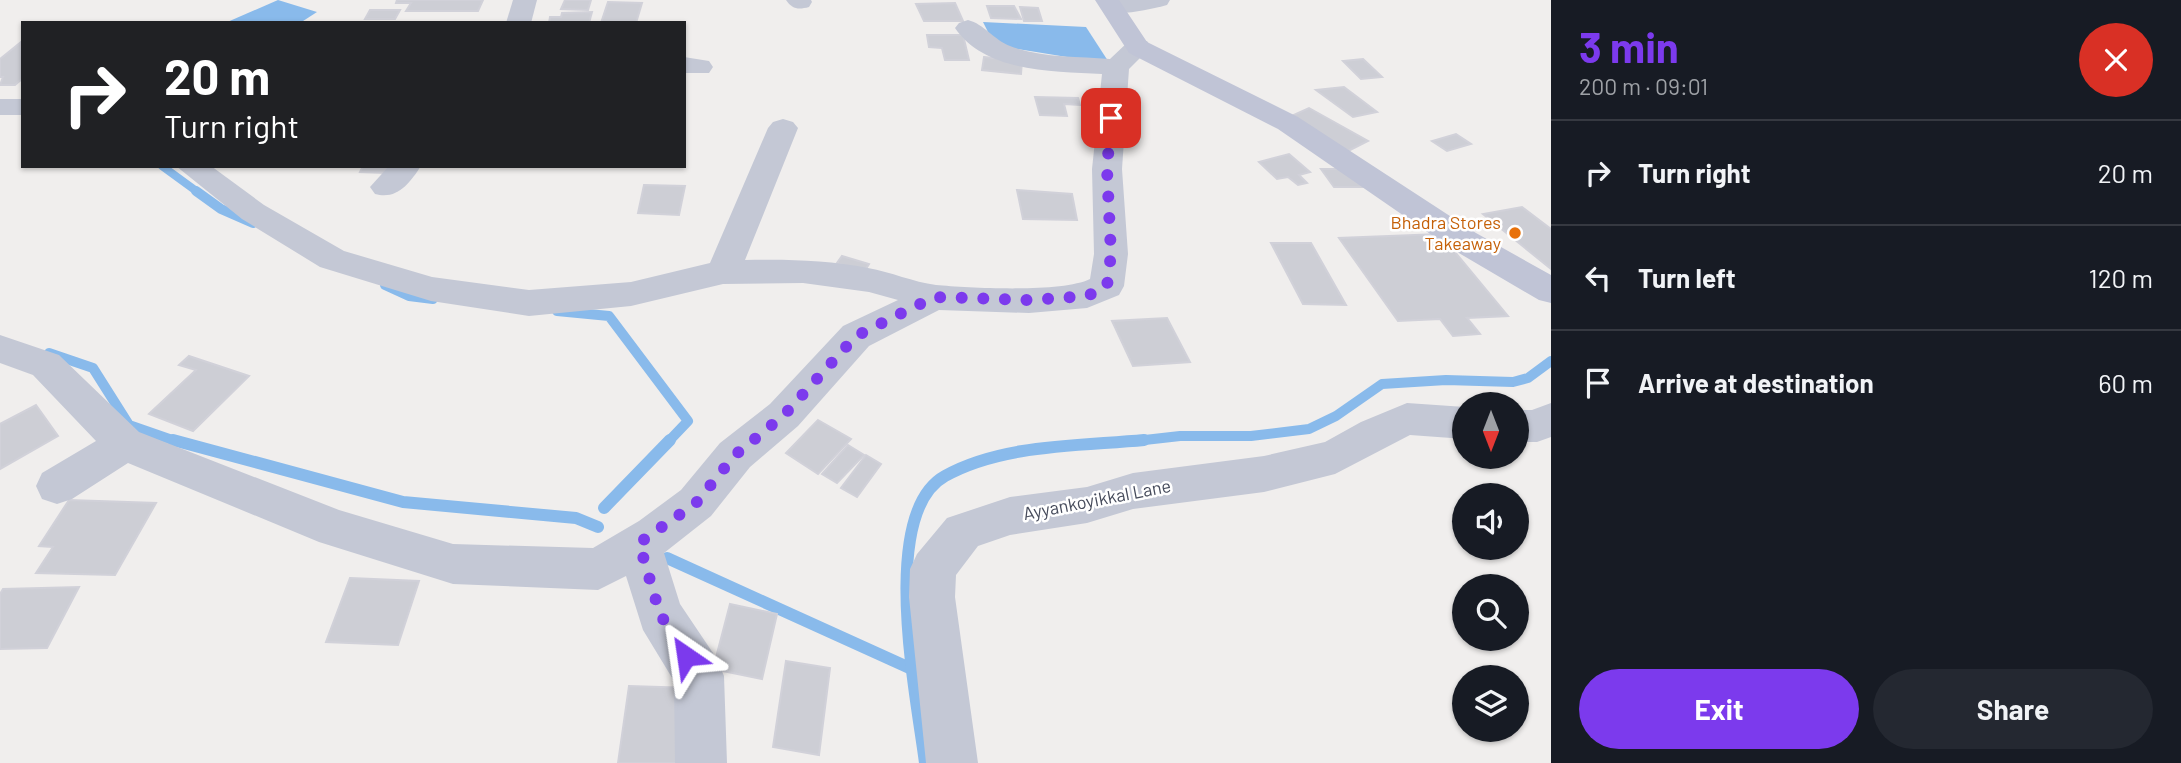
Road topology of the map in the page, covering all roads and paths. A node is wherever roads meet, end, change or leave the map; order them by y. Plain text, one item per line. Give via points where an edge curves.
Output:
1 (525, 0) edge
2 (1158, 0) edge
3 (1109, 3) edge
4 (519, 21) edge
5 (968, 28) dead end
6 (1127, 57) junction
7 (0, 107) edge
8 (21, 107) edge
9 (783, 128) dead end
10 (194, 168) edge
11 (723, 272) junction
12 (1551, 291) edge
13 (934, 297) junction
14 (1, 350) edge
15 (1551, 419) edge
16 (1452, 422) edge
17 (1530, 426) edge
18 (125, 444) junction
19 (57, 486) dead end
20 (639, 543) junction
21 (947, 762) edge
22 (701, 763) edge

1 - 4 street
2 - 3 street
3 - 6 main road
5 - 6 street via 978,41 1018,57
6 - 12 main road via 1175,64 1310,136 1464,240
6 - 13 street via 1107,169 1111,254 1107,286 1087,296 1041,299
7 - 8 street
9 - 11 street
10 - 11 street via 253,212 332,259 431,289 529,303 631,294
11 - 13 street via 803,271
13 - 20 street via 856,336 784,415 735,455 696,503
14 - 18 street via 46,365
15 - 17 street
16 - 21 street, Ayyankoyikkal Lane via 1407,419 1335,457 1264,474 1133,491 1087,505 1010,516 963,532 933,569
18 - 19 street
18 - 20 street via 335,528 453,564 598,569
20 - 22 street via 660,614 699,676

